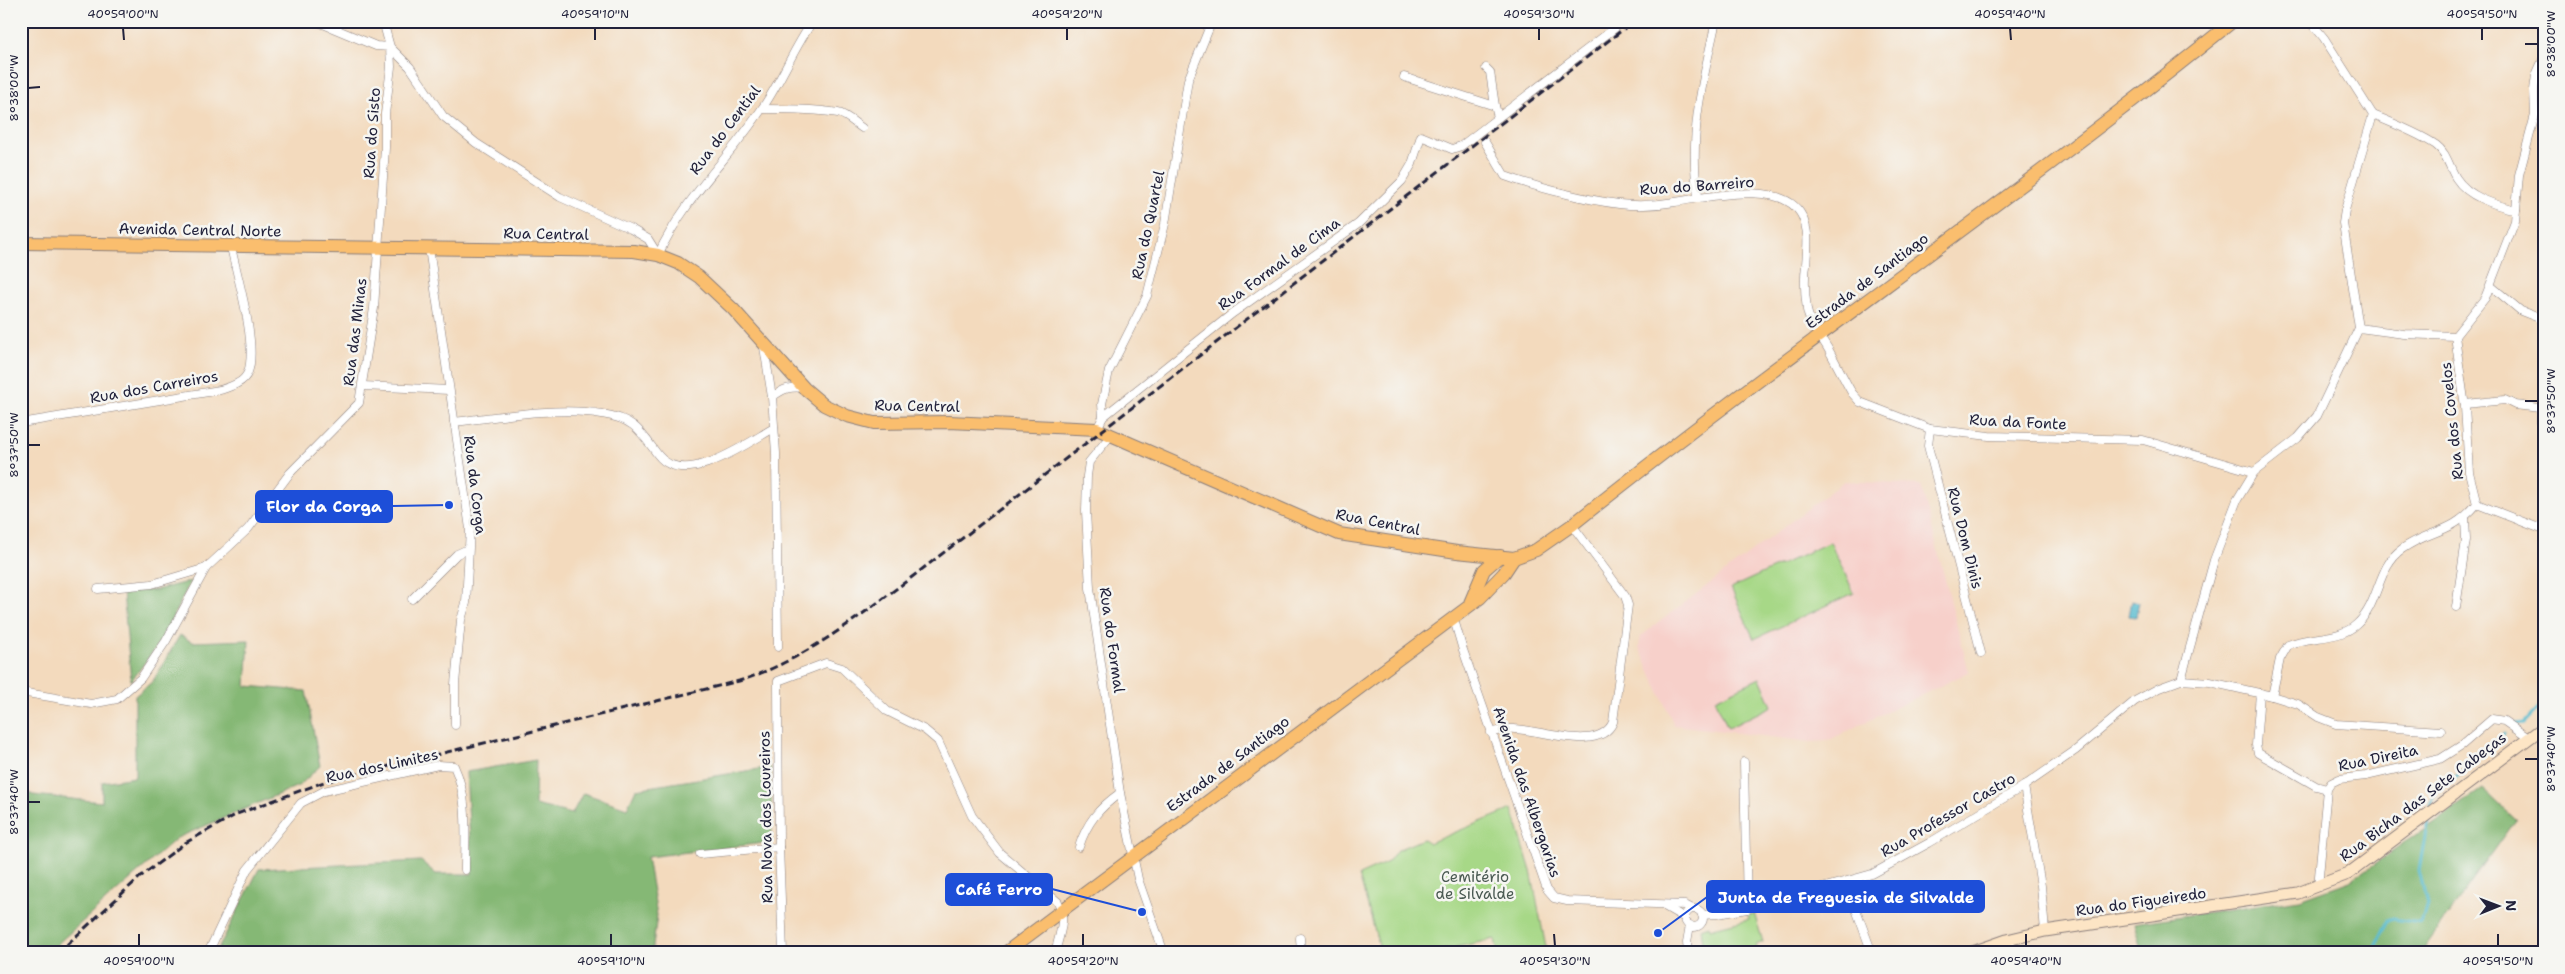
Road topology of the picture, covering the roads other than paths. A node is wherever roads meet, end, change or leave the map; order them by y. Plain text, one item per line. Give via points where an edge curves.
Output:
1 (316, 21) edge
2 (382, 21) edge
3 (813, 21) edge
4 (1212, 21) edge
5 (1624, 21) edge
6 (1716, 21) edge
7 (2234, 21) edge
8 (2310, 21) edge
9 (390, 47) junction
10 (2544, 57) edge
11 (1486, 68) dead end
12 (1404, 77) dead end
13 (1495, 106) junction
14 (762, 109) junction
15 (2373, 115) junction
16 (1498, 117) junction
17 (862, 128) dead end
18 (1485, 142) dead end
19 (1698, 196) junction
20 (2516, 210) junction
21 (21, 243) edge
22 (231, 246) junction
23 (378, 247) junction
24 (429, 248) junction
25 (658, 255) junction
26 (2491, 286) junction
27 (2544, 320) edge
28 (2359, 328) junction
29 (1820, 335) junction
30 (2455, 336) junction
31 (764, 344) junction
32 (363, 386) junction
33 (804, 388) junction
34 (449, 390) junction
35 (772, 396) junction
36 (2465, 404) junction
37 (1103, 417) junction
38 (454, 422) junction
39 (21, 423) edge
40 (774, 428) junction
41 (1097, 429) junction
42 (1930, 430) junction
43 (2542, 432) edge
44 (1111, 435) junction
45 (2544, 461) edge
46 (2254, 472) junction
47 (2476, 504) junction
48 (2465, 518) junction
49 (1572, 525) junction
50 (2544, 530) edge
51 (468, 550) junction
52 (1477, 558) junction
53 (1508, 560) junction
54 (206, 568) junction
55 (1492, 586) junction
56 (98, 589) dead end
57 (412, 599) dead end
58 (1470, 603) junction
59 (2456, 607) dead end
60 (1453, 616) junction
61 (778, 647) dead end
62 (1981, 653) dead end
63 (2181, 680) junction
64 (21, 692) edge
65 (2260, 694) junction
66 (2272, 696) junction
67 (455, 725) dead end
68 (2544, 727) edge
69 (2441, 731) dead end
70 (1491, 733) junction
71 (2527, 737) junction
72 (1744, 762) dead end
73 (2024, 786) junction
74 (2327, 790) junction
75 (1120, 793) junction
76 (2544, 840) edge
77 (779, 847) junction
78 (1079, 847) dead end
79 (2544, 852) edge
80 (700, 854) dead end
81 (1133, 856) junction
82 (465, 870) dead end
83 (1846, 882) junction
84 (2318, 887) junction
85 (1664, 906) junction
86 (1693, 909) junction
87 (1747, 909) junction
88 (1062, 910) junction
89 (1702, 914) junction
90 (1688, 922) junction
91 (2045, 931) junction
92 (1300, 938) dead end
93 (2007, 940) junction
94 (208, 953) edge
95 (783, 953) edge
96 (1005, 953) edge
97 (1055, 953) edge
98 (1164, 953) edge
99 (1301, 953) edge
100 (1688, 953) edge
101 (1872, 953) edge
102 (1970, 953) edge
103 (2015, 953) edge

1 - 9 street via 376,46
2 - 9 street, Rua do Sisto
3 - 14 street, Rua do Cential
4 - 37 street, Rua do Quartel via 1188,80 1165,224 1147,296 1109,372 1102,404
5 - 16 street
6 - 19 street via 1695,131 1694,170
7 - 29 main road, Estrada de Santiago via 2007,197
8 - 15 street
9 - 23 street, Rua do Sisto
9 - 25 street via 410,67 443,116 476,143 560,197 648,239
10 - 20 street via 2536,75 2535,116 2519,175
11 - 13 street via 1490,72
12 - 13 street
13 - 16 street
14 - 17 street via 818,109 839,113
14 - 25 street, Rua do Cential via 687,203
15 - 20 street via 2437,146 2456,178 2476,196
15 - 28 street via 2344,210 2343,223
16 - 37 street, Rua Formal de Cima via 1461,146 1452,148 1420,136 1412,164 1402,181 1358,224 1232,313
18 - 19 street, Rua do Barreiro via 1501,172 1512,178 1620,204 1675,202
19 - 29 street, Rua do Barreiro via 1773,195 1796,206 1806,227 1808,242 1808,312
20 - 26 street
21 - 22 main road, Avenida Central Norte
22 - 23 main road, Avenida Central Norte
22 - 39 street, Rua dos Carreiros via 249,332 248,372 237,384 220,390
23 - 24 main road, Rua Central
23 - 32 street, Rua das Minas via 374,308
24 - 25 main road, Rua Central via 634,251
24 - 34 street, Rua da Corga
25 - 31 main road, Rua Central via 699,277 734,309
26 - 27 street via 2521,312
26 - 30 street
28 - 30 street
28 - 46 street via 2316,416 2298,438
29 - 42 street, Rua da Fonte via 1860,402
29 - 49 main road, Estrada de Santiago
30 - 36 street, Rua dos Covelos
31 - 33 main road, Rua Central
31 - 35 street
32 - 34 street
32 - 54 street, Rua das Minas via 359,403 344,421 290,473 248,529
33 - 35 street via 785,388
33 - 41 main road, Rua Central via 847,416 874,423 950,422
34 - 38 street, Rua da Corga
35 - 40 street
36 - 43 street via 2505,400 2515,405 2540,408
36 - 47 street, Rua dos Covelos via 2469,472
37 - 41 street, Rua do Quartel
38 - 40 street via 518,415 602,413 637,427 659,456 674,467 688,468 714,461
38 - 51 street, Rua da Corga via 470,529
40 - 61 street
41 - 44 main road, Rua Central
42 - 46 street, Rua da Fonte via 1989,436 2143,440
42 - 62 street, Rua Dom Dinis via 1928,446
43 - 45 street
44 - 52 main road, Rua Central via 1339,534
44 - 75 street, Rua do Formal via 1089,462 1086,511 1090,588
46 - 63 street via 2237,500 2214,560
47 - 48 street
47 - 50 street
48 - 59 street via 2466,540
48 - 66 street via 2402,548 2388,560 2370,607 2357,624 2340,634 2288,645 2280,659
49 - 53 main road, Estrada de Santiago via 1536,550
49 - 70 street via 1625,596 1628,605 1613,722 1607,732 1593,738 1513,728
51 - 57 street via 457,554
51 - 67 street, Rua da Corga via 466,603 461,620 455,684
52 - 53 main road, Rua Central
52 - 55 main road
52 - 58 main road via 1480,577
53 - 55 main road, Estrada de Santiago
54 - 56 street, Rua das Minas via 152,584
54 - 64 street, Rua das Minas via 166,641 141,678 117,699 91,704
55 - 58 main road, Estrada de Santiago
58 - 60 main road, Estrada de Santiago
60 - 70 street, Avenida das Albergarias
60 - 81 main road, Estrada de Santiago
63 - 65 street via 2210,682
63 - 73 street, Rua Professor Castro via 2135,701 2076,750
65 - 66 street
65 - 74 street, Rua Direita via 2258,753
66 - 69 street via 2298,704 2336,724
68 - 71 main road, Rua Bicha das Sete Cabeças
70 - 85 street, Avenida das Albergarias via 1547,890 1554,898
71 - 74 street, Rua Direita via 2504,721 2492,719 2440,759 2339,779
71 - 84 main road, Rua Bicha das Sete Cabeças via 2348,874
72 - 87 street
73 - 83 street, Rua Professor Castro via 1899,860 1872,874
73 - 91 street
74 - 84 street
75 - 78 street via 1100,807 1083,834
75 - 81 street, Rua do Formal
76 - 79 street
77 - 80 street
77 - 88 street, Rua Nova dos Loureiros via 778,681 817,665 836,664 887,712 925,730 938,741 972,816 1000,853 1058,902
77 - 95 street, Rua Nova dos Loureiros
81 - 88 main road, Estrada de Santiago
81 - 98 street, Rua do Formal
82 - 94 street, Rua dos Limites via 465,814 461,780 454,766 438,765 324,791 301,803 246,870
83 - 87 street, Rua Professor Castro
83 - 101 street
84 - 91 main road, Rua do Figueiredo via 2288,895
85 - 86 street, Avenida das Albergarias via 1685,905
85 - 90 street, Avenida das Albergarias
86 - 89 street
86 - 90 street via 1688,911
87 - 89 street, Rua Professor Castro
88 - 96 main road, Estrada de Santiago
88 - 97 street via 1063,920
89 - 90 street via 1698,925
90 - 100 street
91 - 93 main road, Rua do Figueiredo
92 - 99 street
93 - 102 main road, Rua do Figueiredo
93 - 103 street

